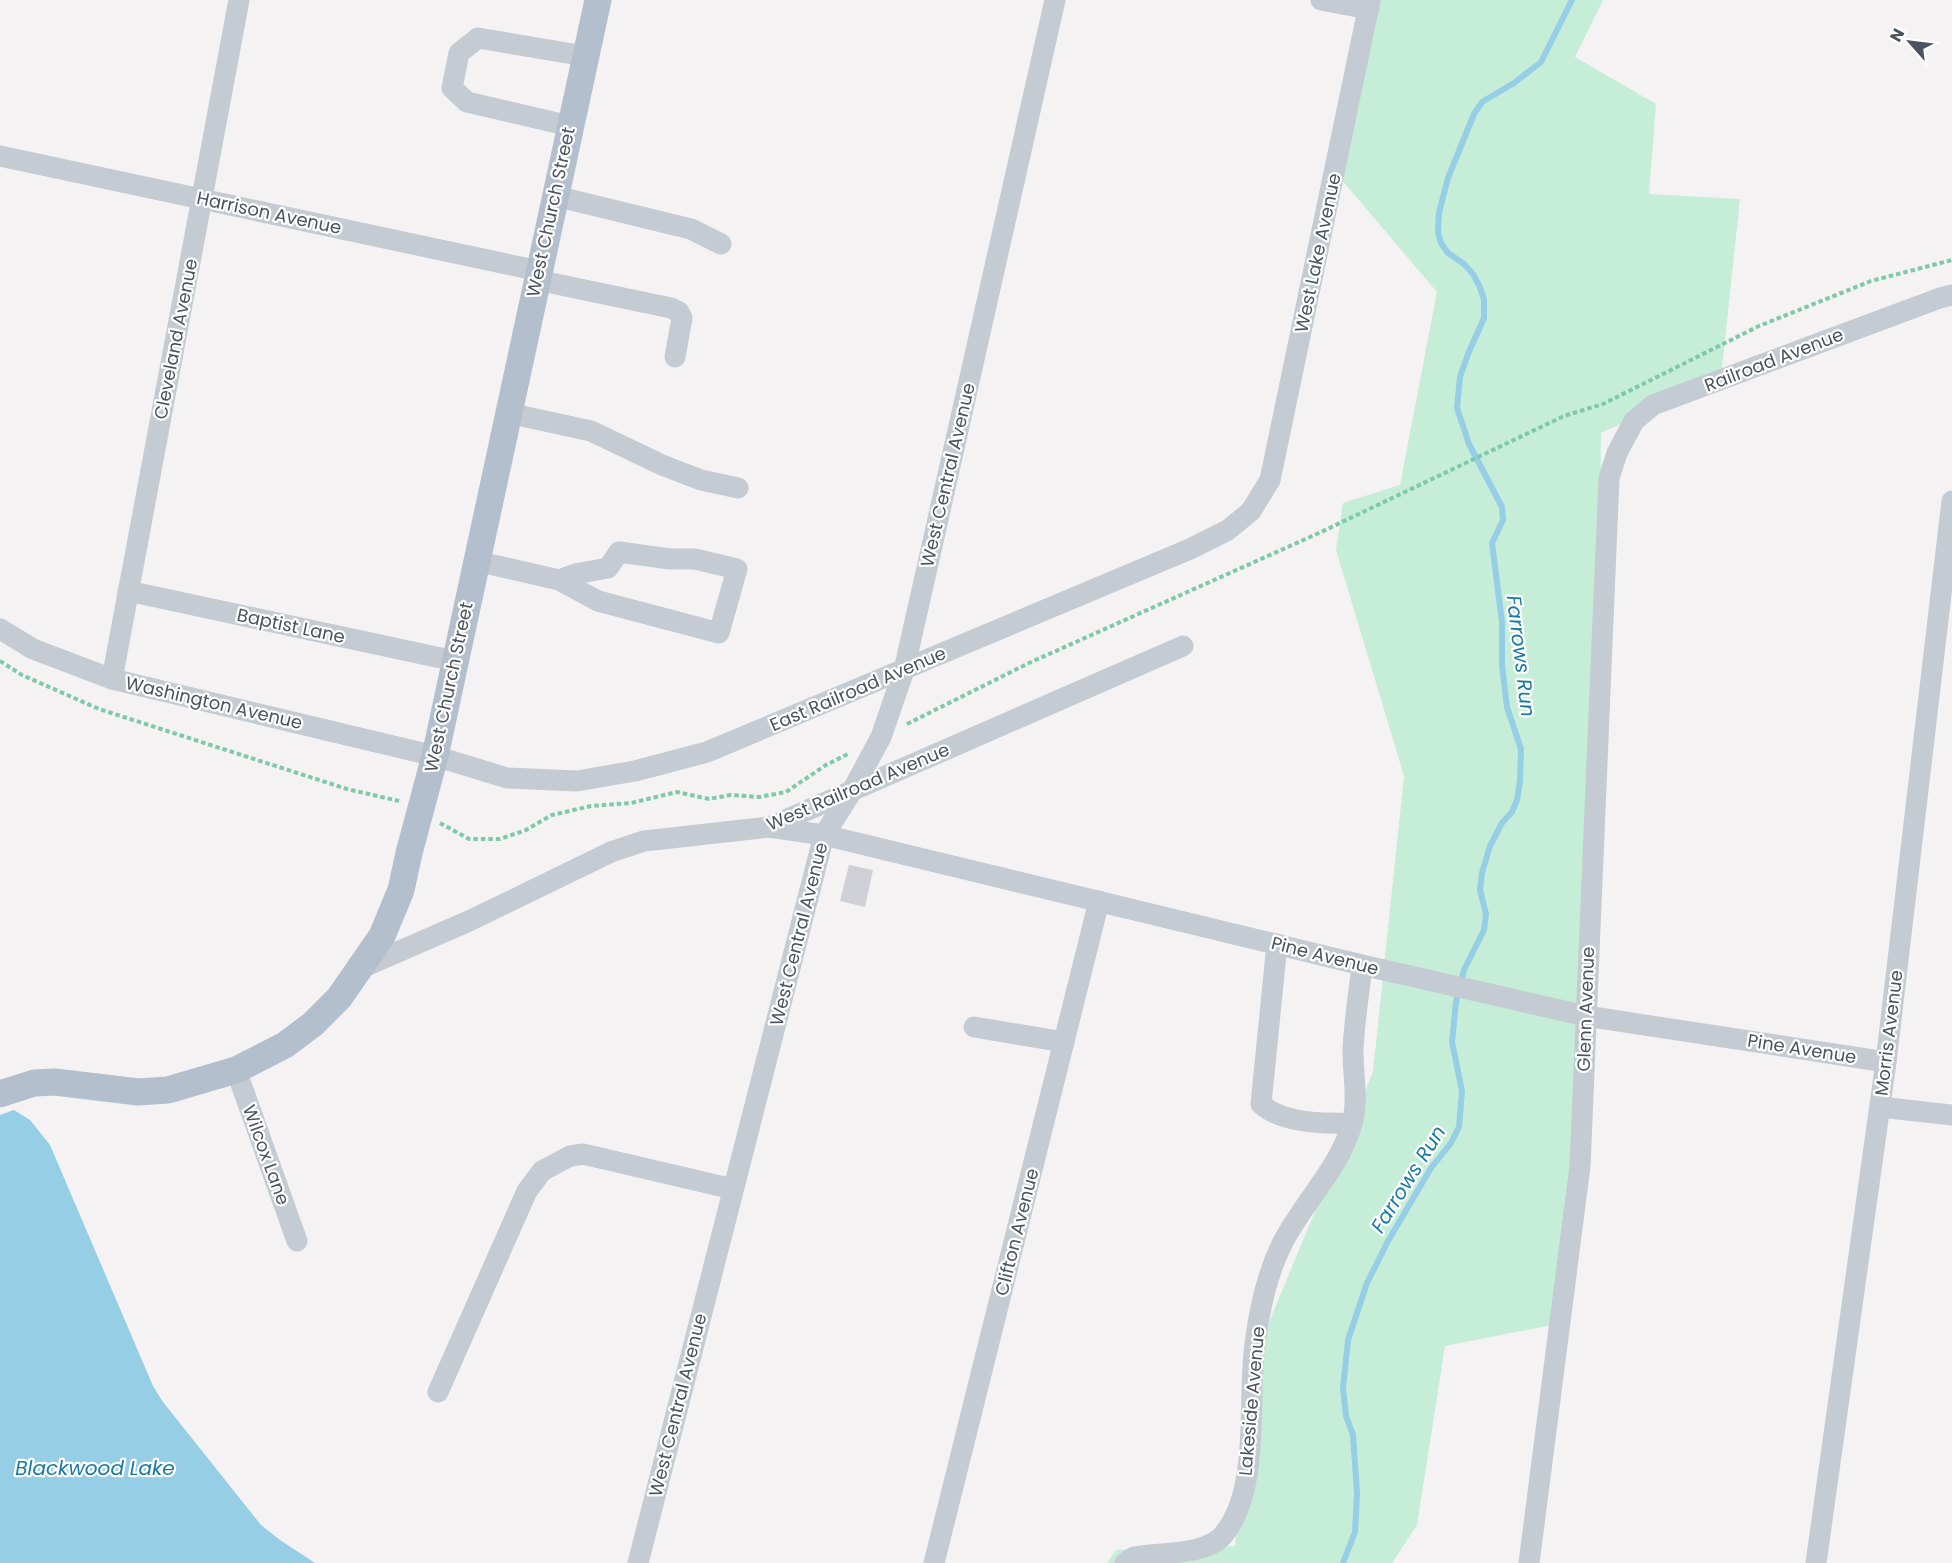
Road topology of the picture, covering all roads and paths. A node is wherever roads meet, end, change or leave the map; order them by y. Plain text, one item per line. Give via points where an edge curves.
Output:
1 (239, 0) edge
2 (598, 0) edge
3 (1055, 0) edge
4 (1321, 0) edge
5 (1369, 5) edge
6 (585, 56) junction
7 (570, 126) junction
8 (0, 156) edge
9 (555, 196) junction
10 (202, 199) junction
11 (721, 244) dead end
12 (1952, 260) edge
13 (538, 275) junction
14 (1952, 295) edge
15 (675, 357) dead end
16 (508, 413) junction
17 (1617, 453) joint
18 (738, 488) dead end
19 (1952, 501) edge
20 (1256, 502) joint
21 (476, 561) junction
22 (559, 580) junction
23 (128, 591) junction
24 (0, 629) edge
25 (1183, 646) dead end
26 (0, 661) edge
27 (455, 661) junction
28 (904, 670) junction
29 (112, 679) junction
30 (881, 737) junction
31 (435, 756) junction
32 (852, 791) junction
33 (420, 812) junction
34 (769, 827) junction
35 (824, 834) junction
36 (1099, 902) junction
37 (1277, 944) junction
38 (1362, 965) junction
39 (361, 968) junction
40 (1586, 1016) junction
41 (974, 1027) dead end
42 (1064, 1042) junction
43 (1886, 1062) junction
44 (236, 1070) junction
45 (7, 1092) edge
46 (1880, 1107) junction
47 (1952, 1115) edge
48 (1352, 1123) junction
49 (733, 1189) junction
50 (297, 1241) dead end
51 (438, 1392) dead end
52 (638, 1563) edge
53 (934, 1563) edge
54 (1125, 1563) edge
55 (1529, 1563) edge
56 (1816, 1563) edge

1 - 10 street, Cleveland Avenue
2 - 6 main road, West Church Street
3 - 28 street, West Central Avenue
4 - 5 street
5 - 20 street, West Lake Avenue via 1270,480
6 - 7 main road, West Church Street
6 - 7 street via 478,38 459,53 452,88 467,102
7 - 9 main road, West Church Street
8 - 10 street, Harrison Avenue
9 - 11 street via 691,229
9 - 13 main road, West Church Street
10 - 13 street, Harrison Avenue
10 - 23 street, Cleveland Avenue
12 - 30 path via 1871,281 1759,326 1603,404 1564,416 1318,533 1029,663
13 - 15 street, Harrison Avenue via 679,312 682,318
13 - 16 main road, West Church Street
14 - 17 street, Railroad Avenue via 1653,405 1634,421
16 - 18 street via 591,432 701,480
16 - 21 main road, West Church Street
17 - 40 street, Glenn Avenue via 1609,478
19 - 43 street, Morris Avenue
20 - 28 street, East Railroad Avenue via 1228,530 1190,549
21 - 22 street
21 - 27 main road, West Church Street
22 - 22 street via 598,601 719,633 737,569 695,559 619,552 608,568
23 - 27 street, Baptist Lane
23 - 29 street, Cleveland Avenue
24 - 29 street, Washington Avenue via 33,649
25 - 32 street, West Railroad Avenue
26 - 33 path via 99,709 347,789 396,799
27 - 31 main road, West Church Street
28 - 30 street, West Central Avenue
28 - 31 street, East Railroad Avenue via 707,752 635,771 577,781 507,778
29 - 31 street, Washington Avenue
30 - 32 street, West Central Avenue
30 - 33 path via 826,765 786,792 759,797 730,795 709,799 677,792 552,815 500,839 469,839
31 - 33 main road, West Church Street
32 - 34 street, West Railroad Avenue
32 - 35 street, West Central Avenue
33 - 39 main road, West Church Street via 402,890 382,936
34 - 35 street, Pine Avenue
34 - 39 street, West Railroad Avenue via 644,841 611,852
35 - 36 street, Pine Avenue
35 - 49 street, West Central Avenue
36 - 37 street, Pine Avenue
36 - 42 street, Clifton Avenue
37 - 38 street, Pine Avenue
37 - 48 street via 1261,1104 1267,1110 1305,1121
38 - 40 street, Pine Avenue
38 - 48 street, Lakeside Avenue via 1353,1051
39 - 44 main road, West Church Street via 313,1024 285,1045
40 - 43 street, Pine Avenue
40 - 55 street, Glenn Avenue via 1580,1166
41 - 42 street
42 - 53 street, Clifton Avenue
43 - 46 street, Morris Avenue
44 - 45 main road, West Church Street via 168,1090 138,1092 56,1082 34,1083
44 - 50 street, Wilcox Lane
46 - 47 street
46 - 56 street, Morris Avenue
48 - 54 street, Lakeside Avenue via 1342,1148 1281,1245 1272,1270 1254,1345 1246,1478 1237,1515 1223,1536 1209,1547 1134,1557
49 - 51 street via 583,1154 570,1156 542,1171 527,1191
49 - 52 street, West Central Avenue

